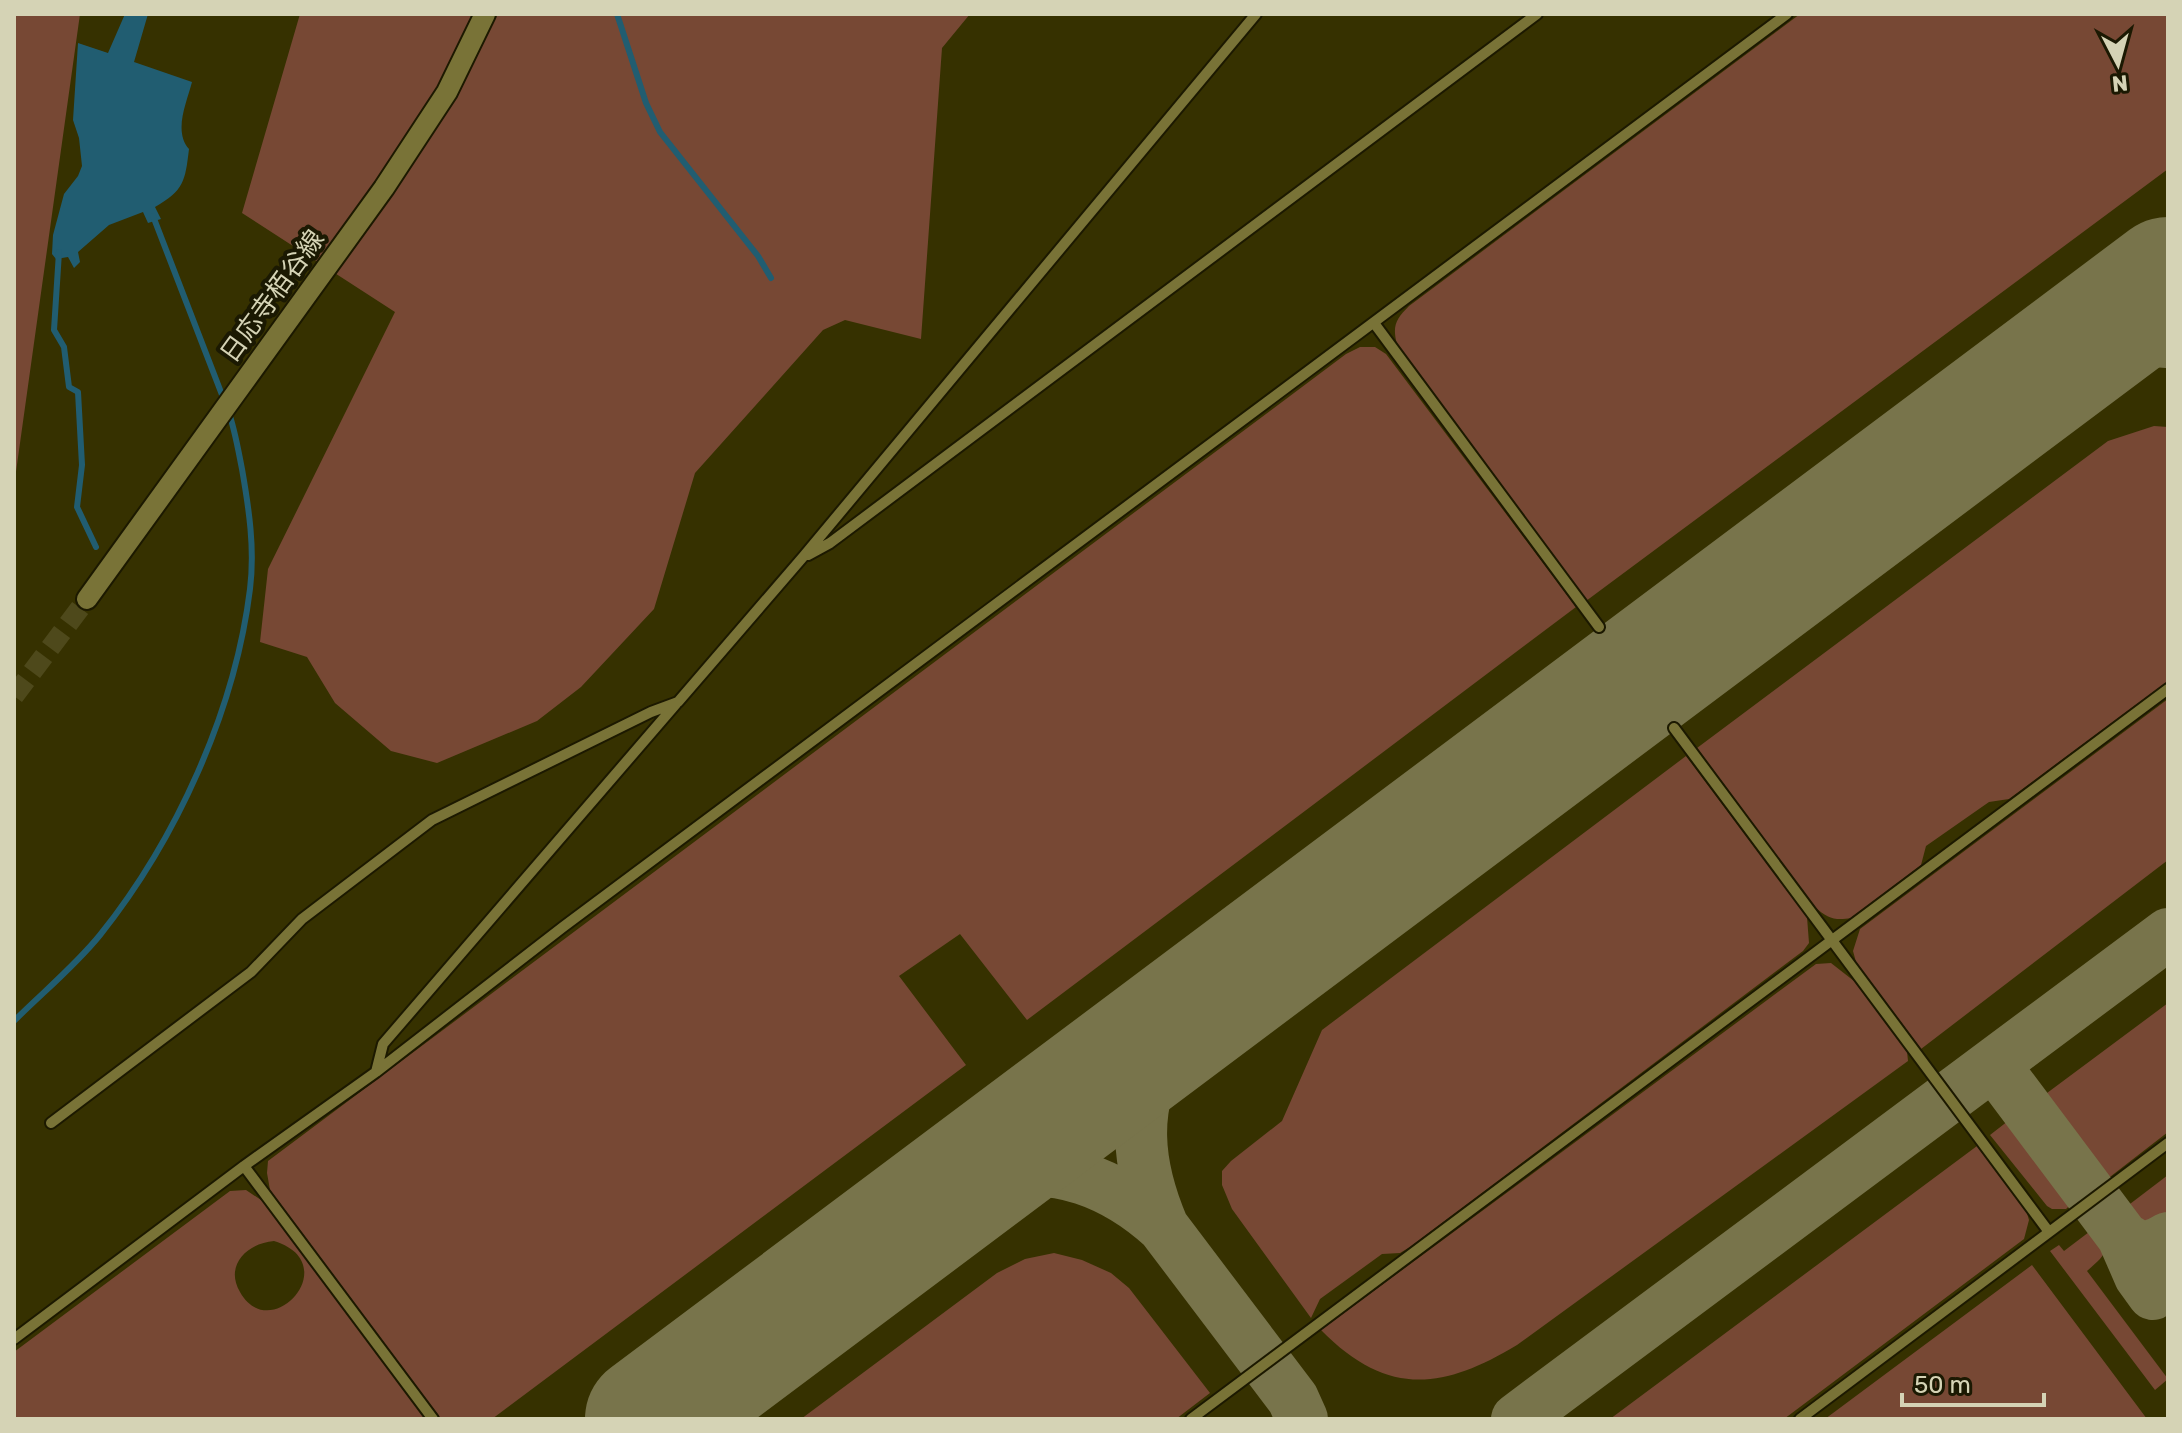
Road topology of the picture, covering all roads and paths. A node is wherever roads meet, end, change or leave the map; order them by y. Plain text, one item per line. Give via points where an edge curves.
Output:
1 (485, 14) edge
2 (1256, 14) edge
3 (1537, 14) edge
4 (1787, 14) edge
5 (1374, 323) junction
6 (803, 557) junction
7 (87, 599) tunnel mouth
8 (1599, 627) dead end
9 (2168, 689) edge
10 (678, 702) junction
11 (1674, 728) dead end
12 (1831, 942) junction
13 (376, 1072) junction
14 (51, 1123) dead end
15 (2168, 1143) edge
16 (244, 1166) junction
17 (2049, 1232) junction
18 (14, 1339) edge
19 (433, 1419) edge
20 (1191, 1419) edge
21 (1800, 1419) edge

1 - 7 main road, 日応寺栢谷線 via 447,92 384,188
2 - 6 lane
3 - 6 lane via 830,543
4 - 5 lane
5 - 8 lane
5 - 13 lane
6 - 10 lane
9 - 12 lane
10 - 13 lane via 383,1044
10 - 14 lane via 432,820 302,919 251,972
11 - 12 lane
12 - 17 lane
12 - 20 lane
13 - 16 lane
15 - 17 lane
16 - 18 lane
16 - 19 lane
17 - 21 lane

